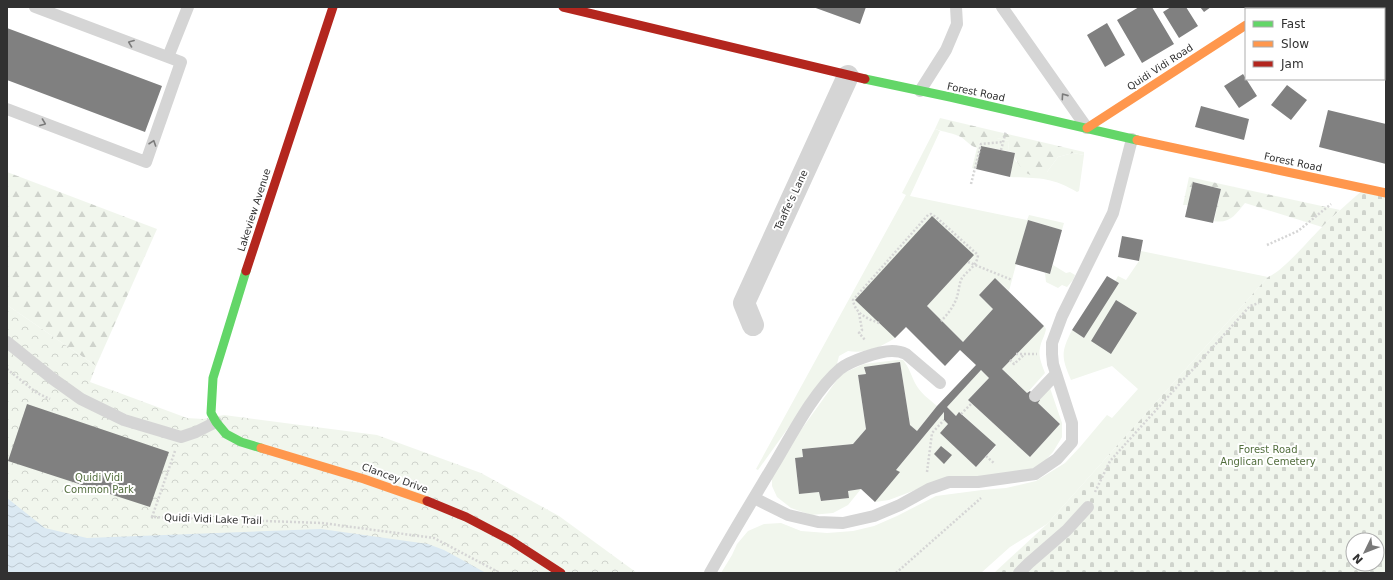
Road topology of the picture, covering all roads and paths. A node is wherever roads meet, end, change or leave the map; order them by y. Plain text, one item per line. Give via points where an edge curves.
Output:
1 (35, 7) edge
2 (188, 7) edge
3 (333, 7) edge
4 (563, 7) edge
5 (956, 7) edge
6 (1002, 7) edge
7 (1245, 26) edge
8 (168, 57) junction
9 (848, 76) junction
10 (920, 91) junction
11 (7, 109) edge
12 (1087, 128) junction
13 (1006, 130) dead end
14 (1132, 139) junction
15 (1003, 142) junction
16 (1001, 150) dead end
17 (971, 184) dead end
18 (1354, 186) junction
19 (1386, 193) edge
20 (1266, 245) dead end
21 (968, 262) dead end
22 (974, 265) junction
23 (1012, 280) dead end
24 (1259, 303) dead end
25 (859, 312) junction
26 (941, 321) dead end
27 (879, 323) dead end
28 (753, 325) dead end
29 (7, 342) edge
30 (878, 354) junction
31 (1025, 354) dead end
32 (1010, 360) dead end
33 (7, 368) edge
34 (1056, 374) junction
35 (940, 382) dead end
36 (1035, 396) dead end
37 (52, 399) dead end
38 (972, 403) dead end
39 (962, 414) dead end
40 (944, 420) dead end
41 (216, 422) junction
42 (175, 449) dead end
43 (925, 491) junction
44 (754, 498) junction
45 (982, 498) dead end
46 (1088, 507) joint
47 (500, 573) edge
48 (561, 573) edge
49 (710, 573) edge
50 (896, 573) edge
51 (1019, 573) edge

8 -> 1 lane
2 - 8 lane
3 - 41 street, Lakeview Avenue via 213,378 211,413
4 - 9 street, Forest Road
5 - 10 lane via 957,24 946,50
12 -> 6 lane
7 - 12 street, Quidi Vidi Road
11 -> 8 lane via 146,162 180,62
9 - 10 street, Forest Road
9 - 28 street, Taaffe's Lane via 744,303
10 - 12 street, Forest Road
12 - 14 street, Forest Road
13 - 15 path
14 - 18 street, Forest Road
14 - 34 lane via 1113,213 1062,316 1052,343
15 - 16 path
15 - 17 path via 981,144
18 - 19 street, Forest Road
18 - 20 path via 1298,230
21 - 22 path
22 - 23 path
22 - 25 path via 978,255 931,214 853,300
22 - 26 path via 962,279 956,299
24 - 46 path via 1250,306 1110,461
25 - 27 path
25 - 30 path via 862,330 858,333
29 - 41 lane via 82,399 124,420 181,437
30 - 35 lane via 891,351 906,354
30 - 44 lane via 841,368 817,396
31 - 32 path via 1014,364
33 - 37 path via 37,394
34 - 36 lane
34 - 43 lane via 1072,423 1072,442 1057,459 1035,474 978,482 949,482
38 - 39 path
40 - 43 path via 932,433
41 - 48 street, Clancey Drive via 226,434 241,442 364,478 466,518 510,540
42 - 47 path, Quidi Vidi Lake Trail via 152,517 322,523 434,538
43 - 44 lane via 900,506 874,516 843,523 818,522 788,515
44 - 49 lane
45 - 50 path
46 - 51 lane via 1067,530

